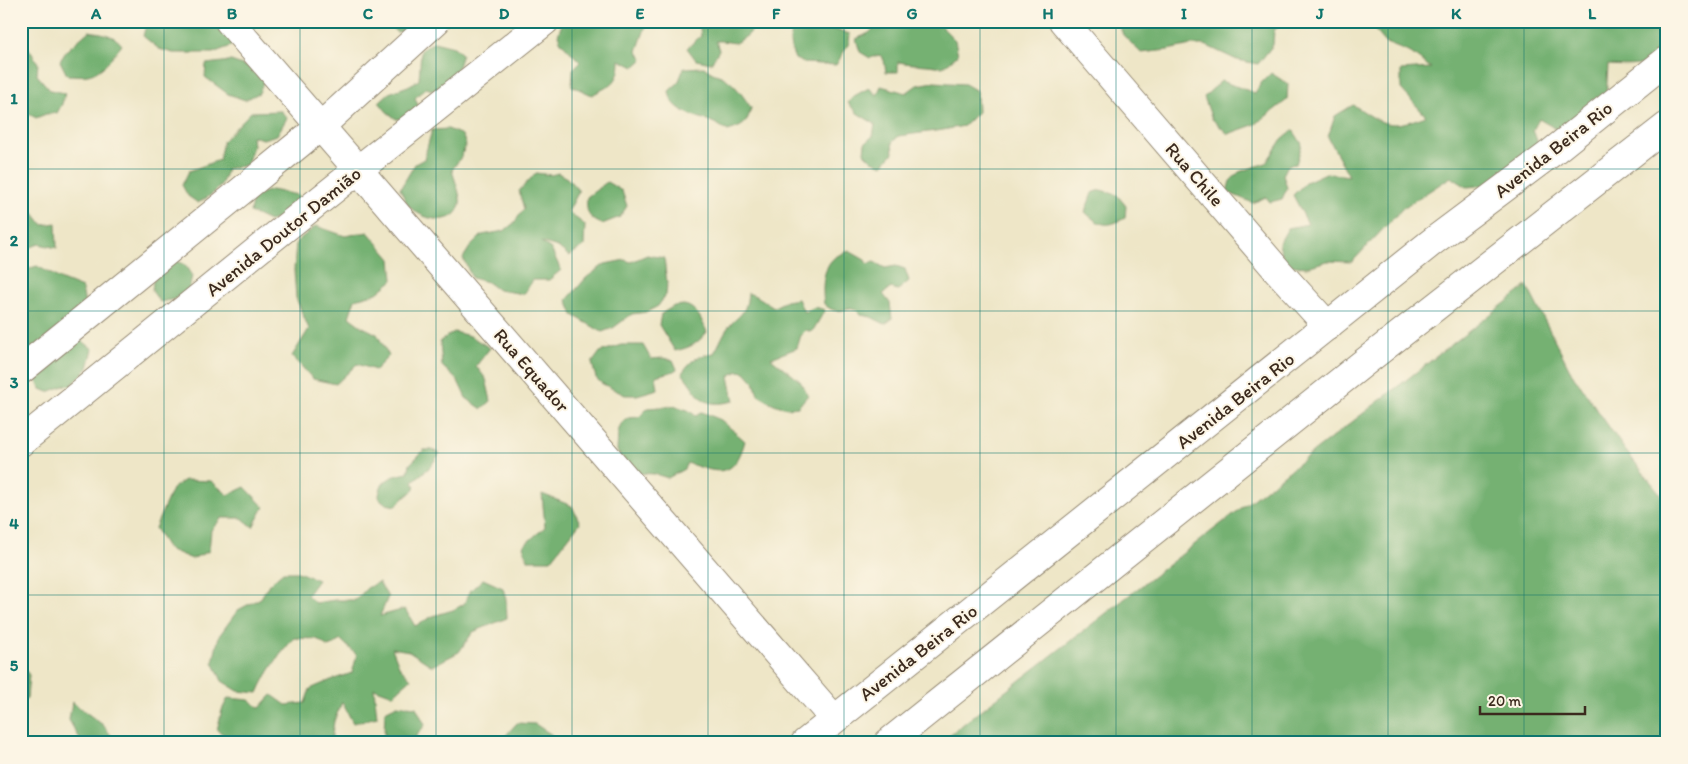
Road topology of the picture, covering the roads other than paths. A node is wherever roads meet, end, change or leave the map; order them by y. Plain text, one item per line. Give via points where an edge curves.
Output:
1 (229, 21) edge
2 (436, 21) edge
3 (545, 21) edge
4 (1063, 21) edge
5 (1667, 60) edge
6 (322, 126) junction
7 (1667, 126) edge
8 (359, 170) junction
9 (1328, 326) junction
10 (21, 370) edge
11 (21, 442) edge
12 (834, 719) junction
13 (805, 743) edge
14 (888, 743) edge

1 - 6 street, Rua Equador
2 - 6 street
3 - 8 street, Avenida Doutor Damião
4 - 9 street, Rua Chile
5 - 9 street, Avenida Beira Rio
6 - 8 street, Rua Equador
6 - 10 street
7 - 14 street
8 - 11 street, Avenida Doutor Damião
8 - 12 street, Rua Equador
9 - 12 street, Avenida Beira Rio
12 - 13 street, Avenida Beira Rio

